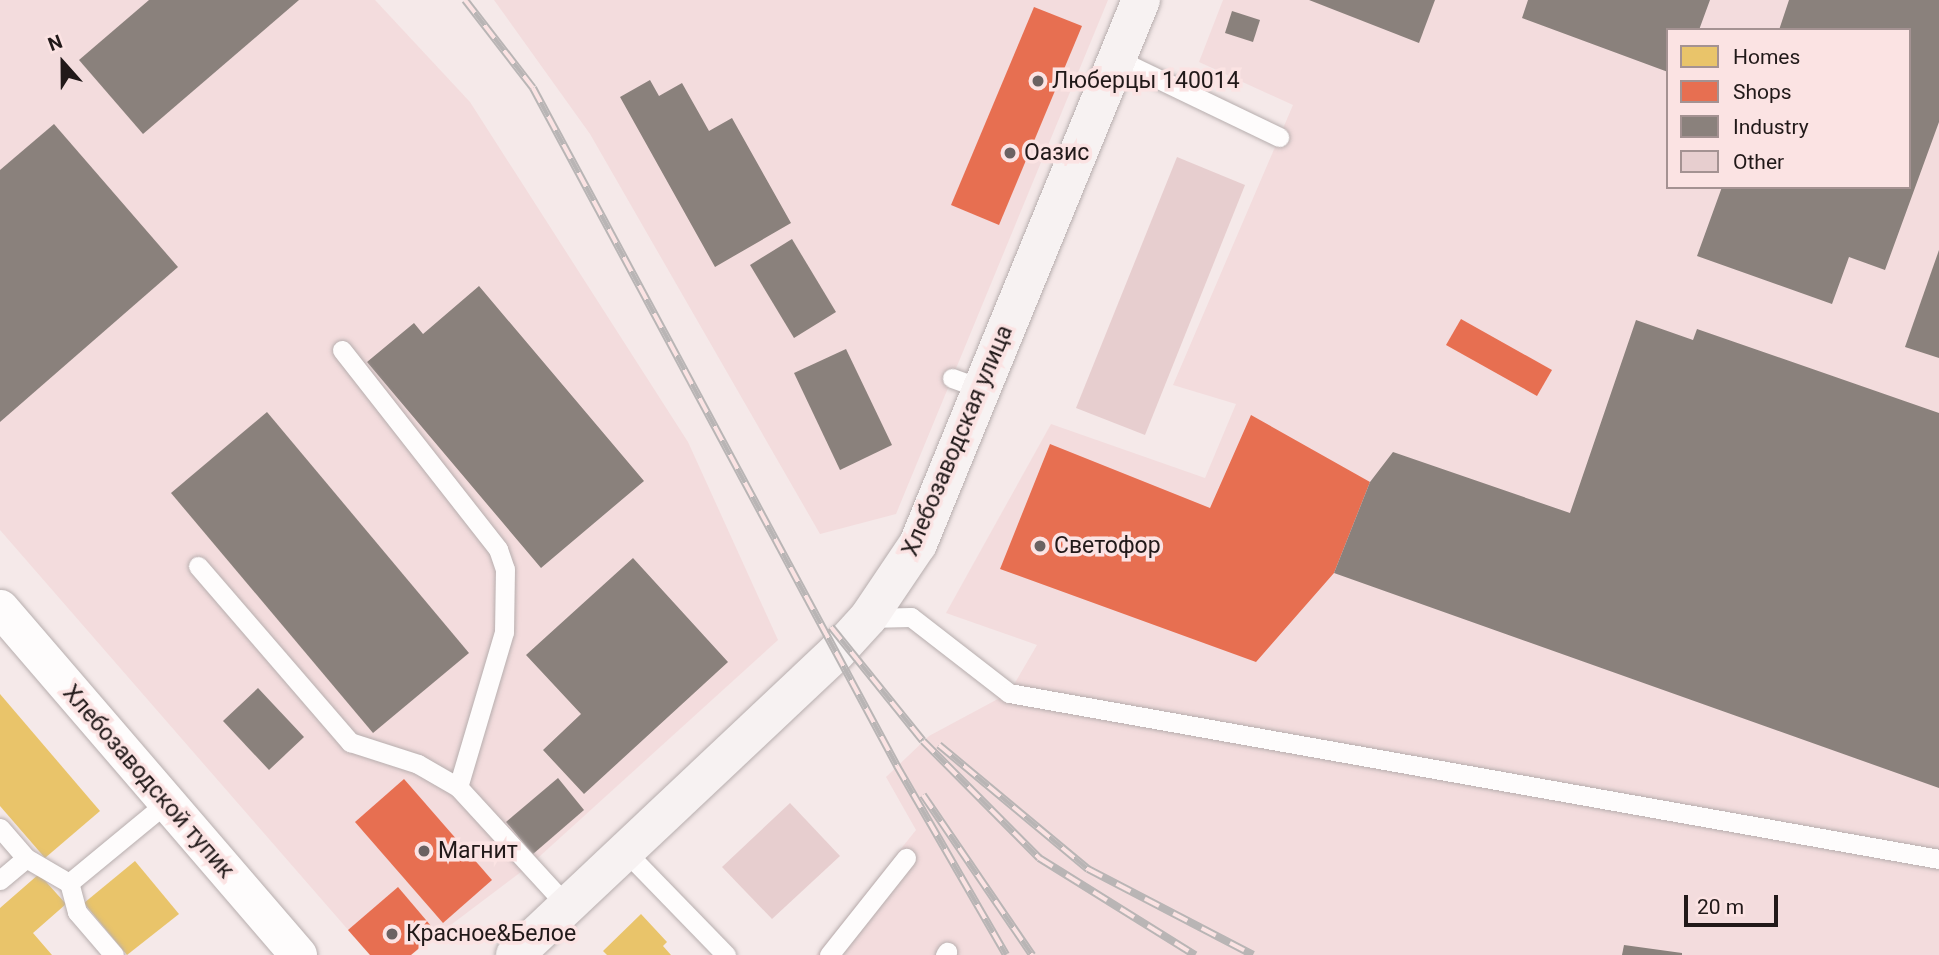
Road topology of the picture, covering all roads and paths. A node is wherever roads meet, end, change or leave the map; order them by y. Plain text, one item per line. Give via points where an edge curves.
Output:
1 (1141, 0) edge
2 (1117, 59) junction
3 (1279, 137) dead end
4 (342, 350) dead end
5 (198, 566) dead end
6 (0, 608) edge
7 (868, 618) junction
8 (458, 787) junction
9 (165, 804) junction
10 (0, 828) edge
11 (625, 850) junction
12 (26, 858) junction
13 (906, 859) dead end
14 (1939, 859) edge
15 (0, 880) edge
16 (69, 883) junction
17 (566, 906) junction
18 (114, 955) edge
19 (298, 955) edge
20 (514, 955) edge
21 (726, 955) edge
22 (829, 955) edge

1 - 2 main road, Хлебозаводская улица
2 - 3 lane
2 - 7 main road, Хлебозаводская улица via 967,383 918,544
4 - 8 lane via 498,549 505,569 504,632
5 - 8 lane via 350,742 418,764
6 - 9 street, Хлебозаводской тупик
7 - 11 main road, Хлебозаводская улица
7 - 14 lane via 911,617 1009,693
8 - 17 lane
9 - 16 lane
9 - 19 street, Хлебозаводской тупик
10 - 12 lane
11 - 17 main road, Хлебозаводская улица
11 - 21 lane
12 - 15 lane
12 - 16 lane
13 - 22 lane
16 - 18 lane via 77,912
17 - 20 main road, Хлебозаводская улица

